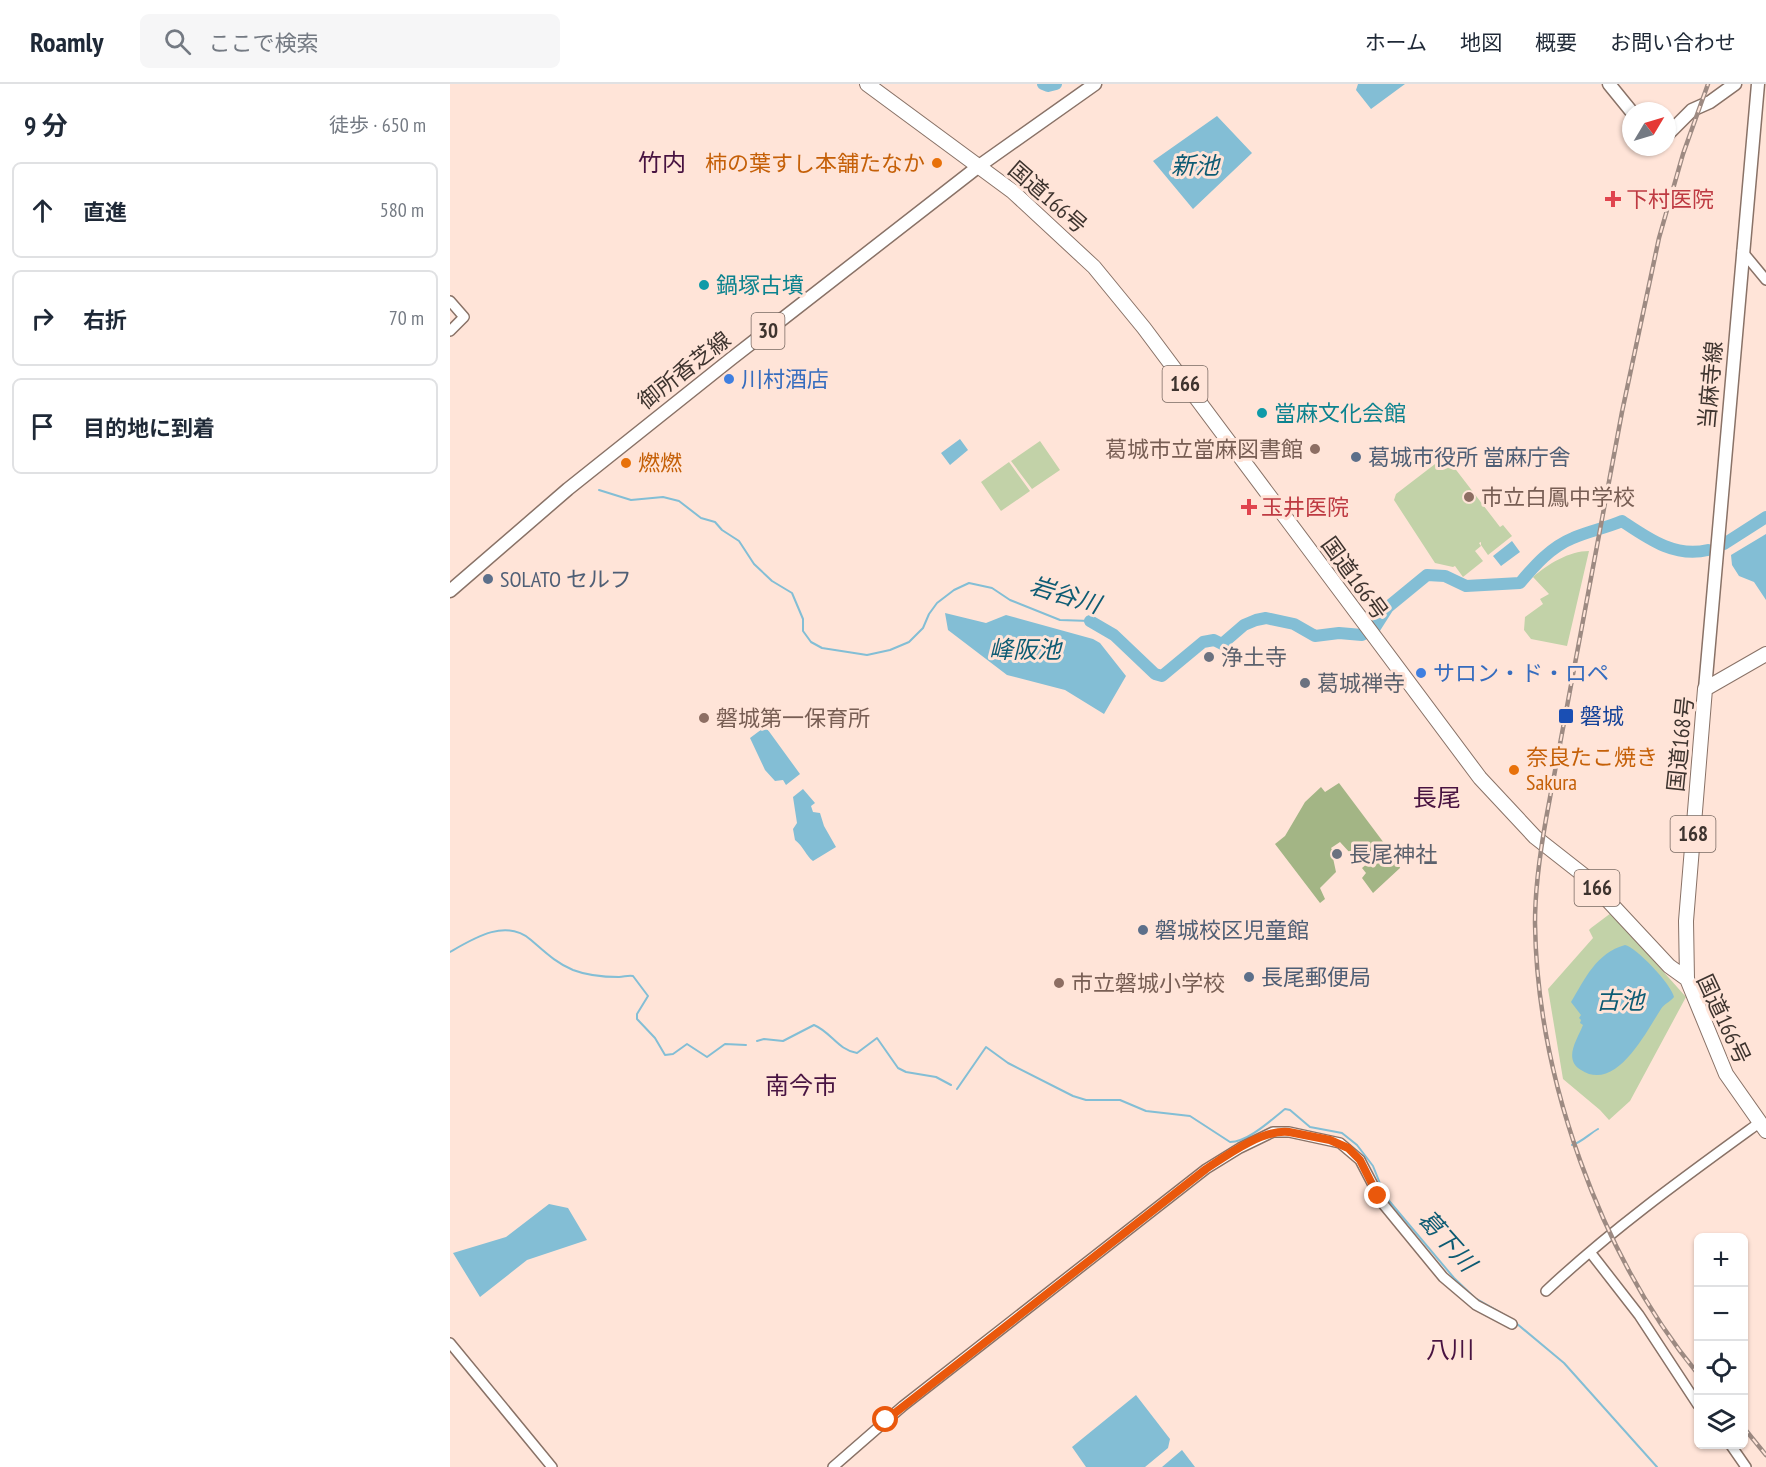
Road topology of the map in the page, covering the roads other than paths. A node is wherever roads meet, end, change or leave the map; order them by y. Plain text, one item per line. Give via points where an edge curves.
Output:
1 (867, 84) edge
2 (1095, 84) edge
3 (1609, 84) edge
4 (1735, 84) edge
5 (1758, 84) edge
6 (1624, 102) edge
7 (1676, 126) edge
8 (979, 166) junction
9 (1742, 251) junction
10 (1766, 280) edge
11 (450, 301) edge
12 (450, 331) edge
13 (450, 591) edge
14 (1766, 654) edge
15 (1705, 689) junction
16 (1687, 979) junction
17 (1763, 1127) edge
18 (1590, 1252) junction
19 (1546, 1291) dead end
20 (1512, 1324) dead end
21 (450, 1343) edge
22 (1694, 1399) edge
23 (1733, 1449) edge
24 (552, 1467) edge
25 (833, 1467) edge
26 (1746, 1467) edge

1 - 8 highway, 国道166号 / 166
2 - 8 main road, 御所香芝線 / 30
3 - 6 main road
4 - 7 main road via 1692,110
5 - 9 main road, 当麻寺線
8 - 13 main road, 御所香芝線 / 30 via 600,463
8 - 16 highway, 国道166号 / 166 via 1082,255 1129,309 1501,803 1535,837 1586,877 1669,966
9 - 10 street
9 - 15 main road, 当麻寺線
11 - 12 street via 464,317
14 - 15 highway, 国道168号
15 - 16 highway, 国道168号 / 168 via 1687,911
16 - 17 highway, 国道166号 / 166 via 1726,1074
17 - 18 street via 1695,1169
18 - 19 street
18 - 22 street via 1639,1315
20 - 25 street via 1476,1305 1443,1277 1383,1204 1360,1160 1348,1148 1330,1140 1273,1132 1206,1169 903,1406
21 - 24 street
23 - 26 street

